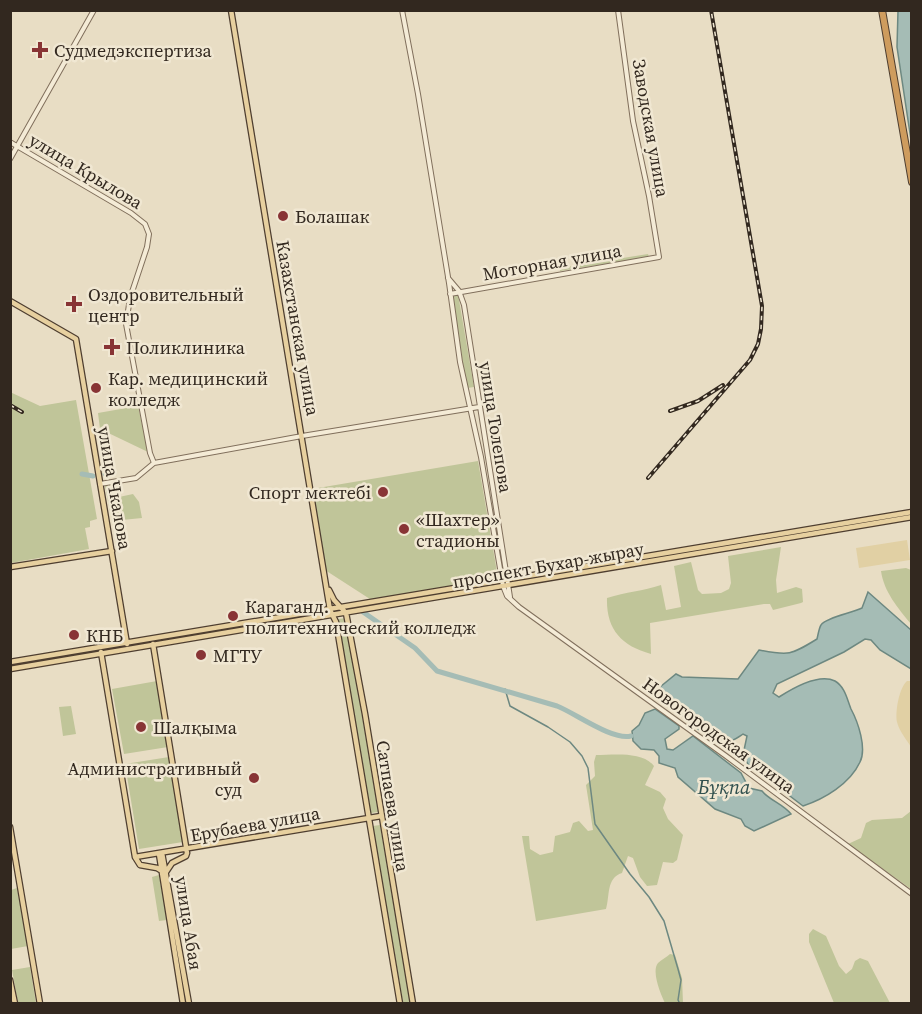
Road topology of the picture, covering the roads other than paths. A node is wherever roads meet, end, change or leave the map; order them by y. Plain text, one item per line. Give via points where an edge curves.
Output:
1 (94, 10) edge
2 (231, 10) edge
3 (402, 10) edge
4 (618, 10) edge
5 (882, 10) edge
6 (10, 142) edge
7 (18, 146) junction
8 (10, 159) edge
9 (912, 182) edge
10 (659, 257) joint
11 (448, 278) junction
12 (459, 291) junction
13 (450, 294) junction
14 (10, 301) edge
15 (479, 407) junction
16 (470, 408) junction
17 (302, 436) junction
18 (154, 462) junction
19 (100, 484) junction
20 (912, 512) edge
21 (912, 518) edge
22 (112, 551) junction
23 (644, 560) junction
24 (10, 567) edge
25 (505, 583) junction
26 (327, 585) junction
27 (344, 610) junction
28 (332, 612) junction
29 (152, 638) junction
30 (127, 642) junction
31 (153, 645) junction
32 (100, 647) junction
33 (128, 649) junction
34 (101, 654) junction
35 (10, 662) edge
36 (10, 669) edge
37 (381, 816) junction
38 (369, 818) junction
39 (10, 827) edge
40 (187, 849) junction
41 (161, 854) junction
42 (135, 857) junction
43 (164, 872) junction
44 (19, 876) junction
45 (10, 878) edge
46 (912, 894) edge
47 (10, 980) edge
48 (15, 1004) edge
49 (40, 1004) edge
50 (183, 1004) edge
51 (189, 1004) edge
52 (400, 1004) edge
53 (413, 1004) edge

1 - 7 street
2 - 17 main road, Казахстанская улица
3 - 11 street, улица Толепова
4 - 10 street, Заводская улица via 631,111
5 - 9 highway
6 - 7 street, улица Крылова
7 - 8 street
7 - 18 street, улица Крылова via 131,213 148,229 149,240 126,316 132,365
10 - 12 street, Моторная улица
11 - 12 street, улица Толепова
11 - 13 street, улица Толепова
12 - 13 street, Моторная улица
12 - 15 street, улица Толепова
13 - 16 street, улица Толепова
14 - 19 main road, улица Чкалова via 76,339
15 - 16 street
15 - 25 street, улица Толепова
16 - 17 street
16 - 25 street, улица Толепова
17 - 18 street
17 - 26 main road, Казахстанская улица
18 - 19 street via 136,478
19 - 22 main road, улица Чкалова
20 - 23 main road, проспект Бухар-жырау
21 - 23 main road, проспект Бухар-жырау
22 - 24 main road
22 - 30 main road, улица Чкалова
23 - 25 main road, проспект Бухар-жырау
25 - 27 main road, проспект Бухар-жырау
25 - 46 street, Новогородская улица via 507,596 519,607
26 - 27 main road
26 - 28 main road, Казахстанская улица
27 - 28 main road, проспект Бухар-жырау
27 - 37 main road, Сатпаева улица
28 - 29 main road, проспект Бухар-жырау
28 - 31 main road, проспект Бухар-жырау
28 - 38 main road, Сатпаева улица
29 - 30 main road, проспект Бухар-жырау
29 - 31 main road, улица Абая
30 - 32 main road, проспект Бухар-жырау
30 - 33 main road, улица Чкалова
31 - 33 main road, проспект Бухар-жырау
31 - 40 main road, улица Абая
32 - 34 main road
32 - 35 main road, проспект Бухар-жырау
33 - 34 main road, проспект Бухар-жырау
34 - 36 main road, проспект Бухар-жырау
34 - 42 main road
37 - 38 main road, Ерубаева улица
37 - 53 main road, Сатпаева улица
38 - 40 main road, Ерубаева улица
38 - 52 main road, Сатпаева улица
39 - 44 main road
40 - 41 main road, Ерубаева улица
40 - 43 main road, улица Абая via 186,856
41 - 42 main road, Ерубаева улица
41 - 43 main road
42 - 43 main road, улица Абая via 140,865
43 - 50 main road, улица Абая
43 - 51 main road, улица Абая
44 - 45 main road
44 - 49 main road
47 - 48 main road

